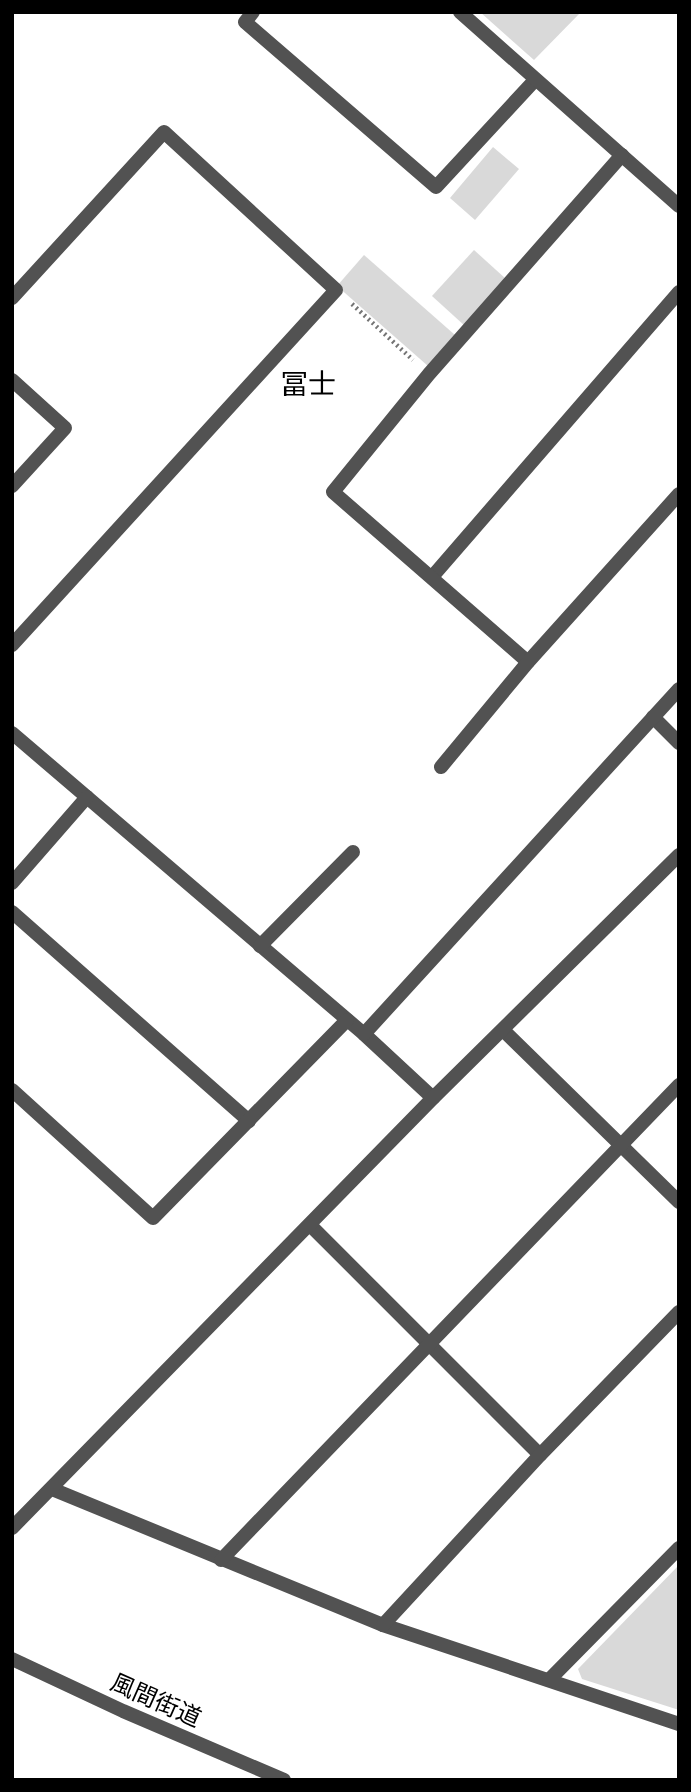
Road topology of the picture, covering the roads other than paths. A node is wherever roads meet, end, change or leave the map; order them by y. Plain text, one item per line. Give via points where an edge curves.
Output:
1 (253, 12) edge
2 (460, 12) edge
3 (535, 80) junction
4 (622, 155) junction
5 (679, 206) edge
6 (679, 292) edge
7 (12, 298) edge
8 (12, 380) edge
9 (12, 486) edge
10 (679, 494) edge
11 (432, 577) junction
12 (12, 645) edge
13 (528, 662) junction
14 (679, 689) edge
15 (653, 717) junction
16 (12, 733) edge
17 (679, 743) edge
18 (441, 767) dead end
19 (87, 797) junction
20 (353, 852) dead end
21 (679, 855) edge
22 (12, 883) edge
23 (12, 912) edge
24 (260, 946) junction
25 (347, 1020) junction
26 (503, 1030) junction
27 (364, 1034) junction
28 (679, 1085) edge
29 (12, 1090) edge
30 (433, 1098) junction
31 (249, 1121) junction
32 (620, 1144) junction
33 (679, 1202) edge
34 (310, 1225) junction
35 (679, 1312) edge
36 (430, 1343) junction
37 (540, 1455) junction
38 (52, 1489) junction
39 (12, 1528) edge
40 (679, 1548) edge
41 (221, 1559) junction
42 (383, 1625) junction
43 (12, 1659) edge
44 (548, 1680) junction
45 (679, 1724) edge
46 (284, 1780) edge

1 - 3 street via 245,22 436,187
2 - 3 street
3 - 4 street
4 - 5 street
4 - 11 street via 429,374 333,492
6 - 11 street
7 - 12 street via 164,132 336,290
8 - 9 street via 65,428
10 - 13 street
11 - 13 street
13 - 18 street
14 - 15 street
15 - 17 street
15 - 27 street
16 - 19 street
19 - 22 street
19 - 24 street
20 - 24 street
21 - 26 street
23 - 31 street
24 - 25 street
25 - 27 street
25 - 31 street
26 - 30 street
26 - 32 street
27 - 30 street
28 - 32 street
29 - 31 street via 153,1218
30 - 34 street
32 - 33 street
32 - 36 street
34 - 36 street
34 - 38 street
35 - 37 street
36 - 37 street
36 - 41 street
37 - 42 street
38 - 39 street
38 - 41 street
40 - 44 street
41 - 42 street
42 - 44 street
43 - 46 street, 風間街道
44 - 45 street

